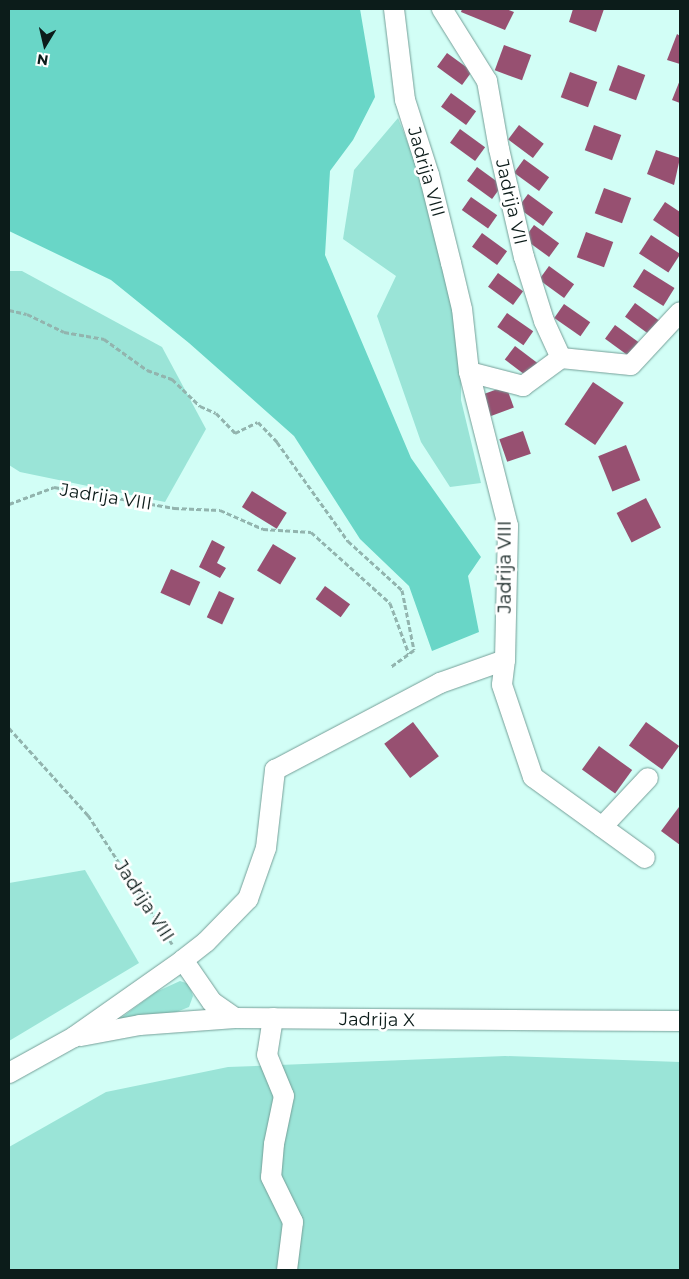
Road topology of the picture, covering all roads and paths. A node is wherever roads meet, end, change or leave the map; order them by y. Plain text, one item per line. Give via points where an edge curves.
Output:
1 (394, 9) edge
2 (442, 9) edge
3 (9, 310) edge
4 (680, 312) edge
5 (561, 358) junction
6 (469, 372) junction
7 (9, 504) edge
8 (409, 654) junction
9 (505, 660) junction
10 (391, 667) dead end
11 (9, 728) edge
12 (648, 778) dead end
13 (602, 827) junction
14 (645, 858) dead end
15 (182, 960) junction
16 (235, 1018) junction
17 (273, 1018) junction
18 (680, 1021) edge
19 (74, 1037) junction
20 (9, 1073) edge
21 (287, 1270) edge

1 - 6 street, Jadrija VIII via 406,100 429,175 462,309
2 - 5 street, Jadrija VII via 487,81 524,257 544,321
3 - 8 path via 26,314 64,332 104,339 148,370 172,379 200,406 216,413 235,433 258,422 277,442 348,541 402,590 414,650
4 - 5 street via 631,365
5 - 6 street via 523,386
6 - 9 street, Jadrija VIII via 508,526
7 - 8 path, Jadrija VIII via 54,487 165,506 220,510 263,528 310,532 390,603
8 - 10 path
9 - 13 street via 502,685 533,777
9 - 15 street, Jadrija VIII via 440,683 275,770 266,848 248,899 206,942
11 - 15 path, Jadrija VIII via 88,815
12 - 13 street
13 - 14 street
15 - 16 street, Jadrija VIII via 212,1002
15 - 19 street, Jadrija VIII
16 - 17 street, Jadrija X
16 - 19 street, Jadrija X via 140,1025
17 - 18 street, Jadrija X
17 - 21 street via 267,1055 284,1096 271,1177 293,1222
19 - 20 street

